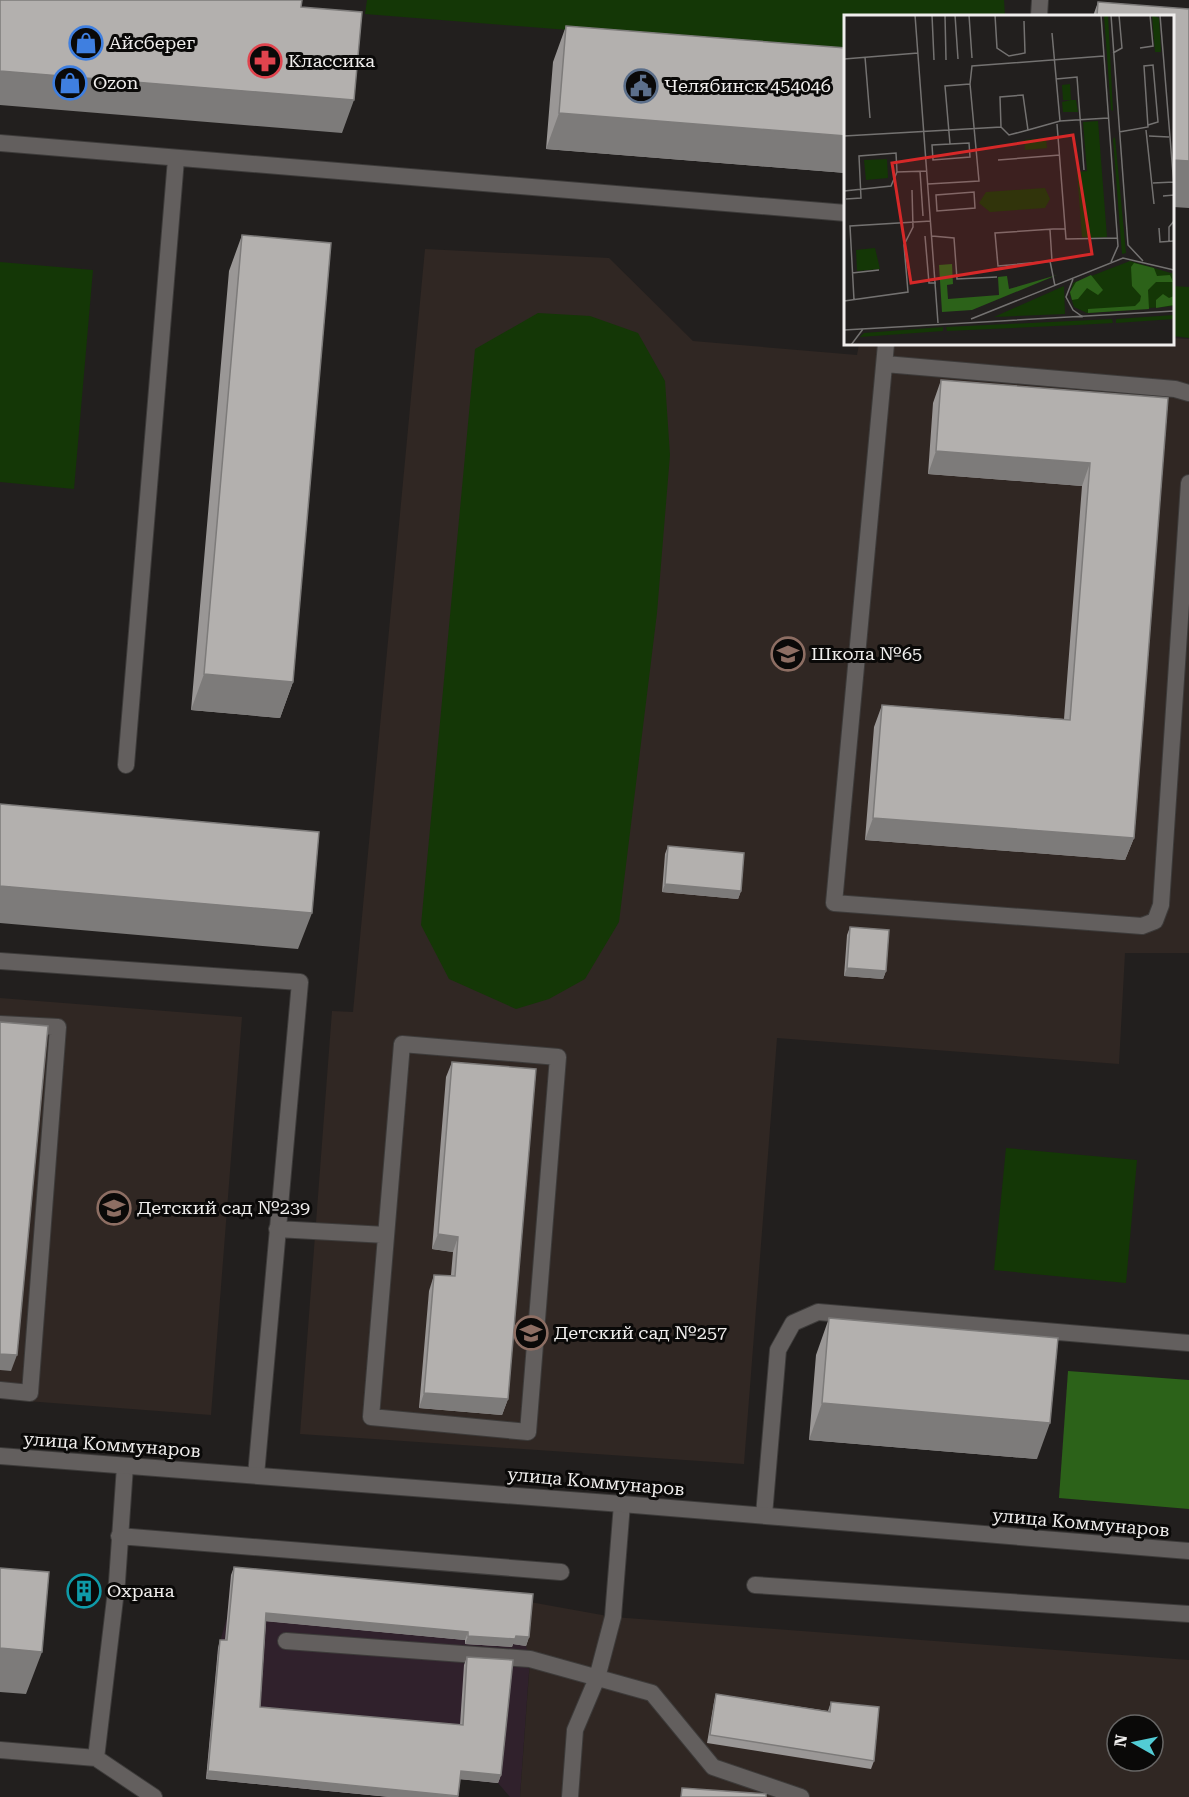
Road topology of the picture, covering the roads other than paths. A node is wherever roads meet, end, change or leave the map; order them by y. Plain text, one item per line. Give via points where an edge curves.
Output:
1 (1040, 0) edge
2 (1039, 15) edge
3 (0, 143) edge
4 (176, 159) junction
5 (844, 213) edge
6 (886, 345) edge
7 (885, 364) junction
8 (1189, 393) edge
9 (1189, 483) edge
10 (126, 765) dead end
11 (0, 961) edge
12 (0, 1024) edge
13 (277, 1229) junction
14 (386, 1236) junction
15 (1189, 1343) edge
16 (0, 1390) edge
17 (0, 1456) edge
18 (125, 1466) junction
19 (256, 1475) junction
20 (622, 1504) junction
21 (764, 1515) junction
22 (119, 1536) junction
23 (1189, 1551) edge
24 (561, 1572) dead end
25 (755, 1585) dead end
26 (1189, 1614) edge
27 (286, 1641) dead end
28 (597, 1678) junction
29 (0, 1750) edge
30 (96, 1758) junction
31 (154, 1797) edge
32 (570, 1797) edge
33 (801, 1797) edge

1 - 2 street
3 - 4 street
4 - 5 street
4 - 10 street
6 - 7 street
7 - 8 street
7 - 9 street via 834,903 1142,926 1155,921 1161,905
11 - 13 street via 300,982
12 - 16 street via 58,1027 30,1393
13 - 14 street
13 - 19 street
14 - 14 street via 402,1044 558,1057 528,1432 371,1418
15 - 21 street via 818,1312 793,1323 778,1350
17 - 18 street, улица Коммунаров
18 - 19 street, улица Коммунаров
18 - 22 street
19 - 20 street, улица Коммунаров
20 - 21 street, улица Коммунаров
20 - 28 street via 613,1617
21 - 23 street, улица Коммунаров
22 - 24 street
22 - 30 street
25 - 26 street
27 - 28 street via 530,1659
28 - 32 street via 575,1730
28 - 33 street via 652,1692 713,1767
29 - 30 street
30 - 31 street

